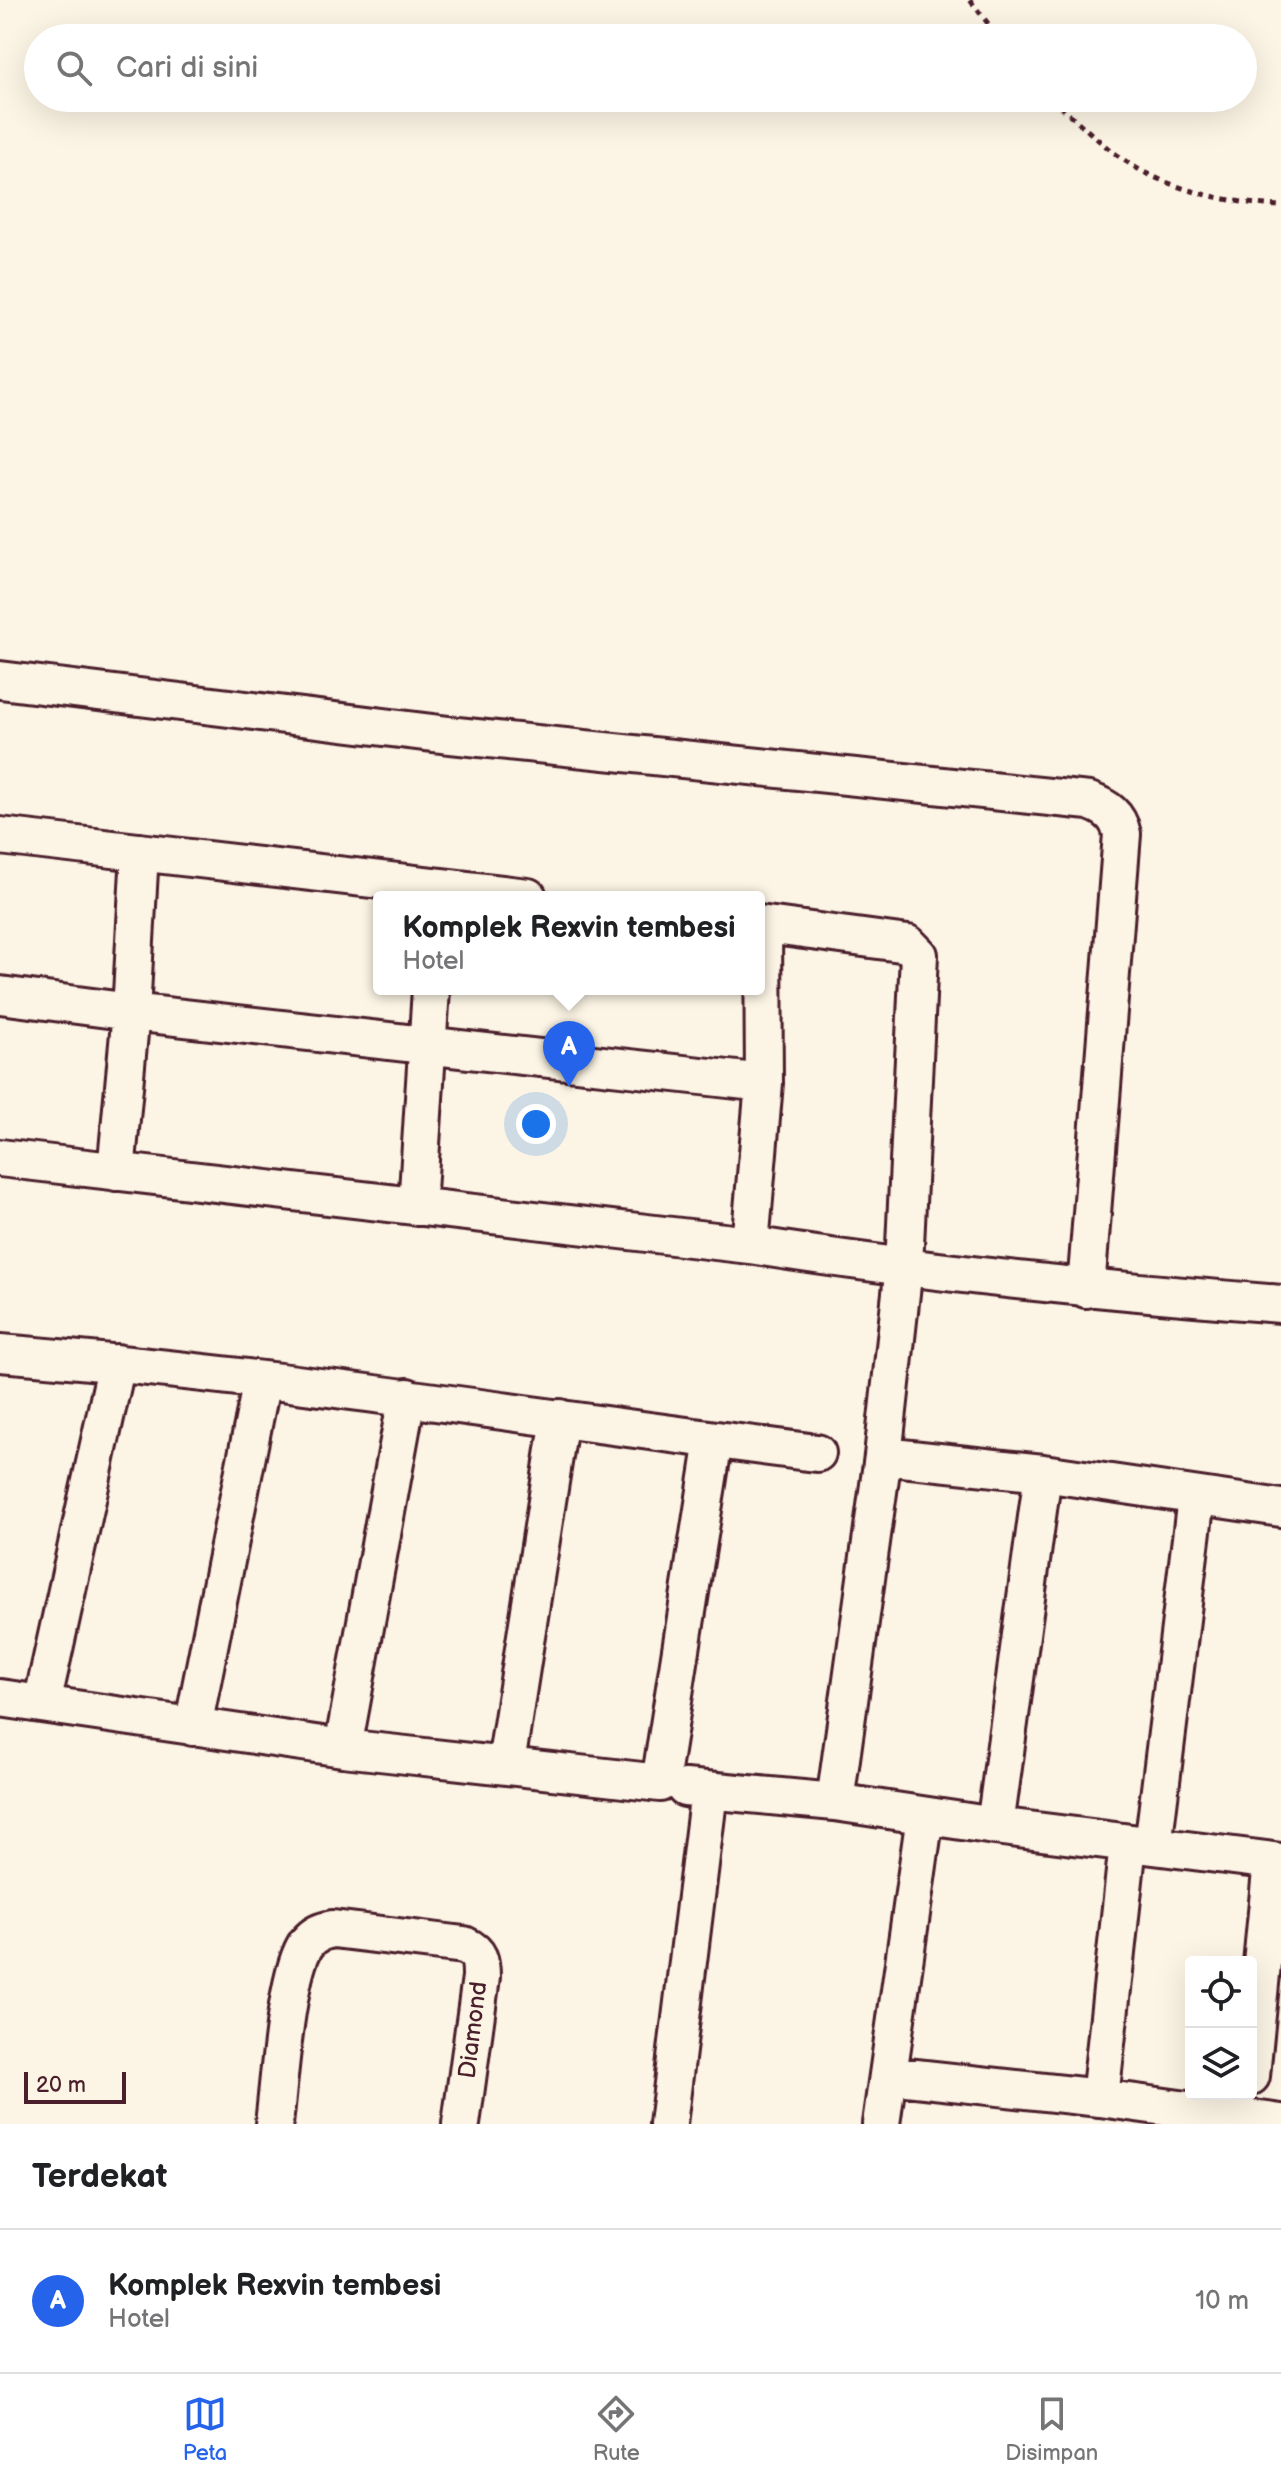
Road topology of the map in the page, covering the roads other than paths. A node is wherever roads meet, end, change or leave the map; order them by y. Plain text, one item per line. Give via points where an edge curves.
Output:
1 (0, 680) edge
2 (0, 836) edge
3 (140, 852) junction
4 (430, 891) edge
5 (765, 926) edge
6 (0, 995) edge
7 (431, 995) edge
8 (762, 995) edge
9 (131, 1012) junction
10 (428, 1044) junction
11 (764, 1083) junction
12 (0, 1158) edge
13 (116, 1172) junction
14 (417, 1207) junction
15 (750, 1245) junction
16 (904, 1266) junction
17 (1086, 1289) junction
18 (1281, 1304) edge
19 (0, 1353) edge
20 (117, 1363) junction
21 (262, 1380) junction
22 (407, 1397) junction
23 (560, 1418) junction
24 (714, 1440) junction
25 (817, 1453) dead end
26 (883, 1456) junction
27 (1043, 1473) junction
28 (1196, 1498) junction
29 (1281, 1508) edge
30 (0, 1698) edge
31 (42, 1704) junction
32 (193, 1727) junction
33 (343, 1748) junction
34 (506, 1764) junction
35 (660, 1783) junction
36 (709, 1791) junction
37 (835, 1802) junction
38 (925, 1816) junction
39 (995, 1826) junction
40 (1141, 1845) junction
41 (1277, 1861) edge
42 (1257, 2028) edge
43 (888, 2075) junction
44 (1100, 2098) junction
45 (1259, 2112) edge
46 (274, 2124) edge
47 (461, 2124) edge
48 (668, 2124) edge
49 (881, 2124) edge

1 - 17 street via 1103,806 1120,824 1121,859
2 - 3 street
3 - 4 street
3 - 9 street
5 - 16 street via 908,944 919,955
6 - 9 street
7 - 10 street
8 - 11 street
9 - 10 street
9 - 13 street
10 - 11 street
10 - 14 street
11 - 15 street
12 - 13 street
13 - 14 street
14 - 15 street
15 - 16 street
16 - 17 street
16 - 26 street
17 - 18 street
19 - 20 street
20 - 21 street
20 - 31 street
21 - 22 street
21 - 32 street
22 - 23 street
22 - 33 street
23 - 24 street
23 - 34 street
24 - 25 street
24 - 35 street
26 - 27 street
26 - 37 street
27 - 28 street
27 - 39 street
28 - 29 street
28 - 40 street
30 - 31 street
31 - 32 street
32 - 33 street
33 - 34 street
34 - 35 street
35 - 36 street
36 - 37 street
36 - 48 street
37 - 38 street
38 - 39 street
38 - 43 street
39 - 40 street
40 - 41 street
40 - 44 street
41 - 42 street
43 - 44 street
43 - 49 street
44 - 45 street
46 - 47 street, Diamond via 300,1955 315,1935 333,1929 464,1945 479,1956 481,1977

